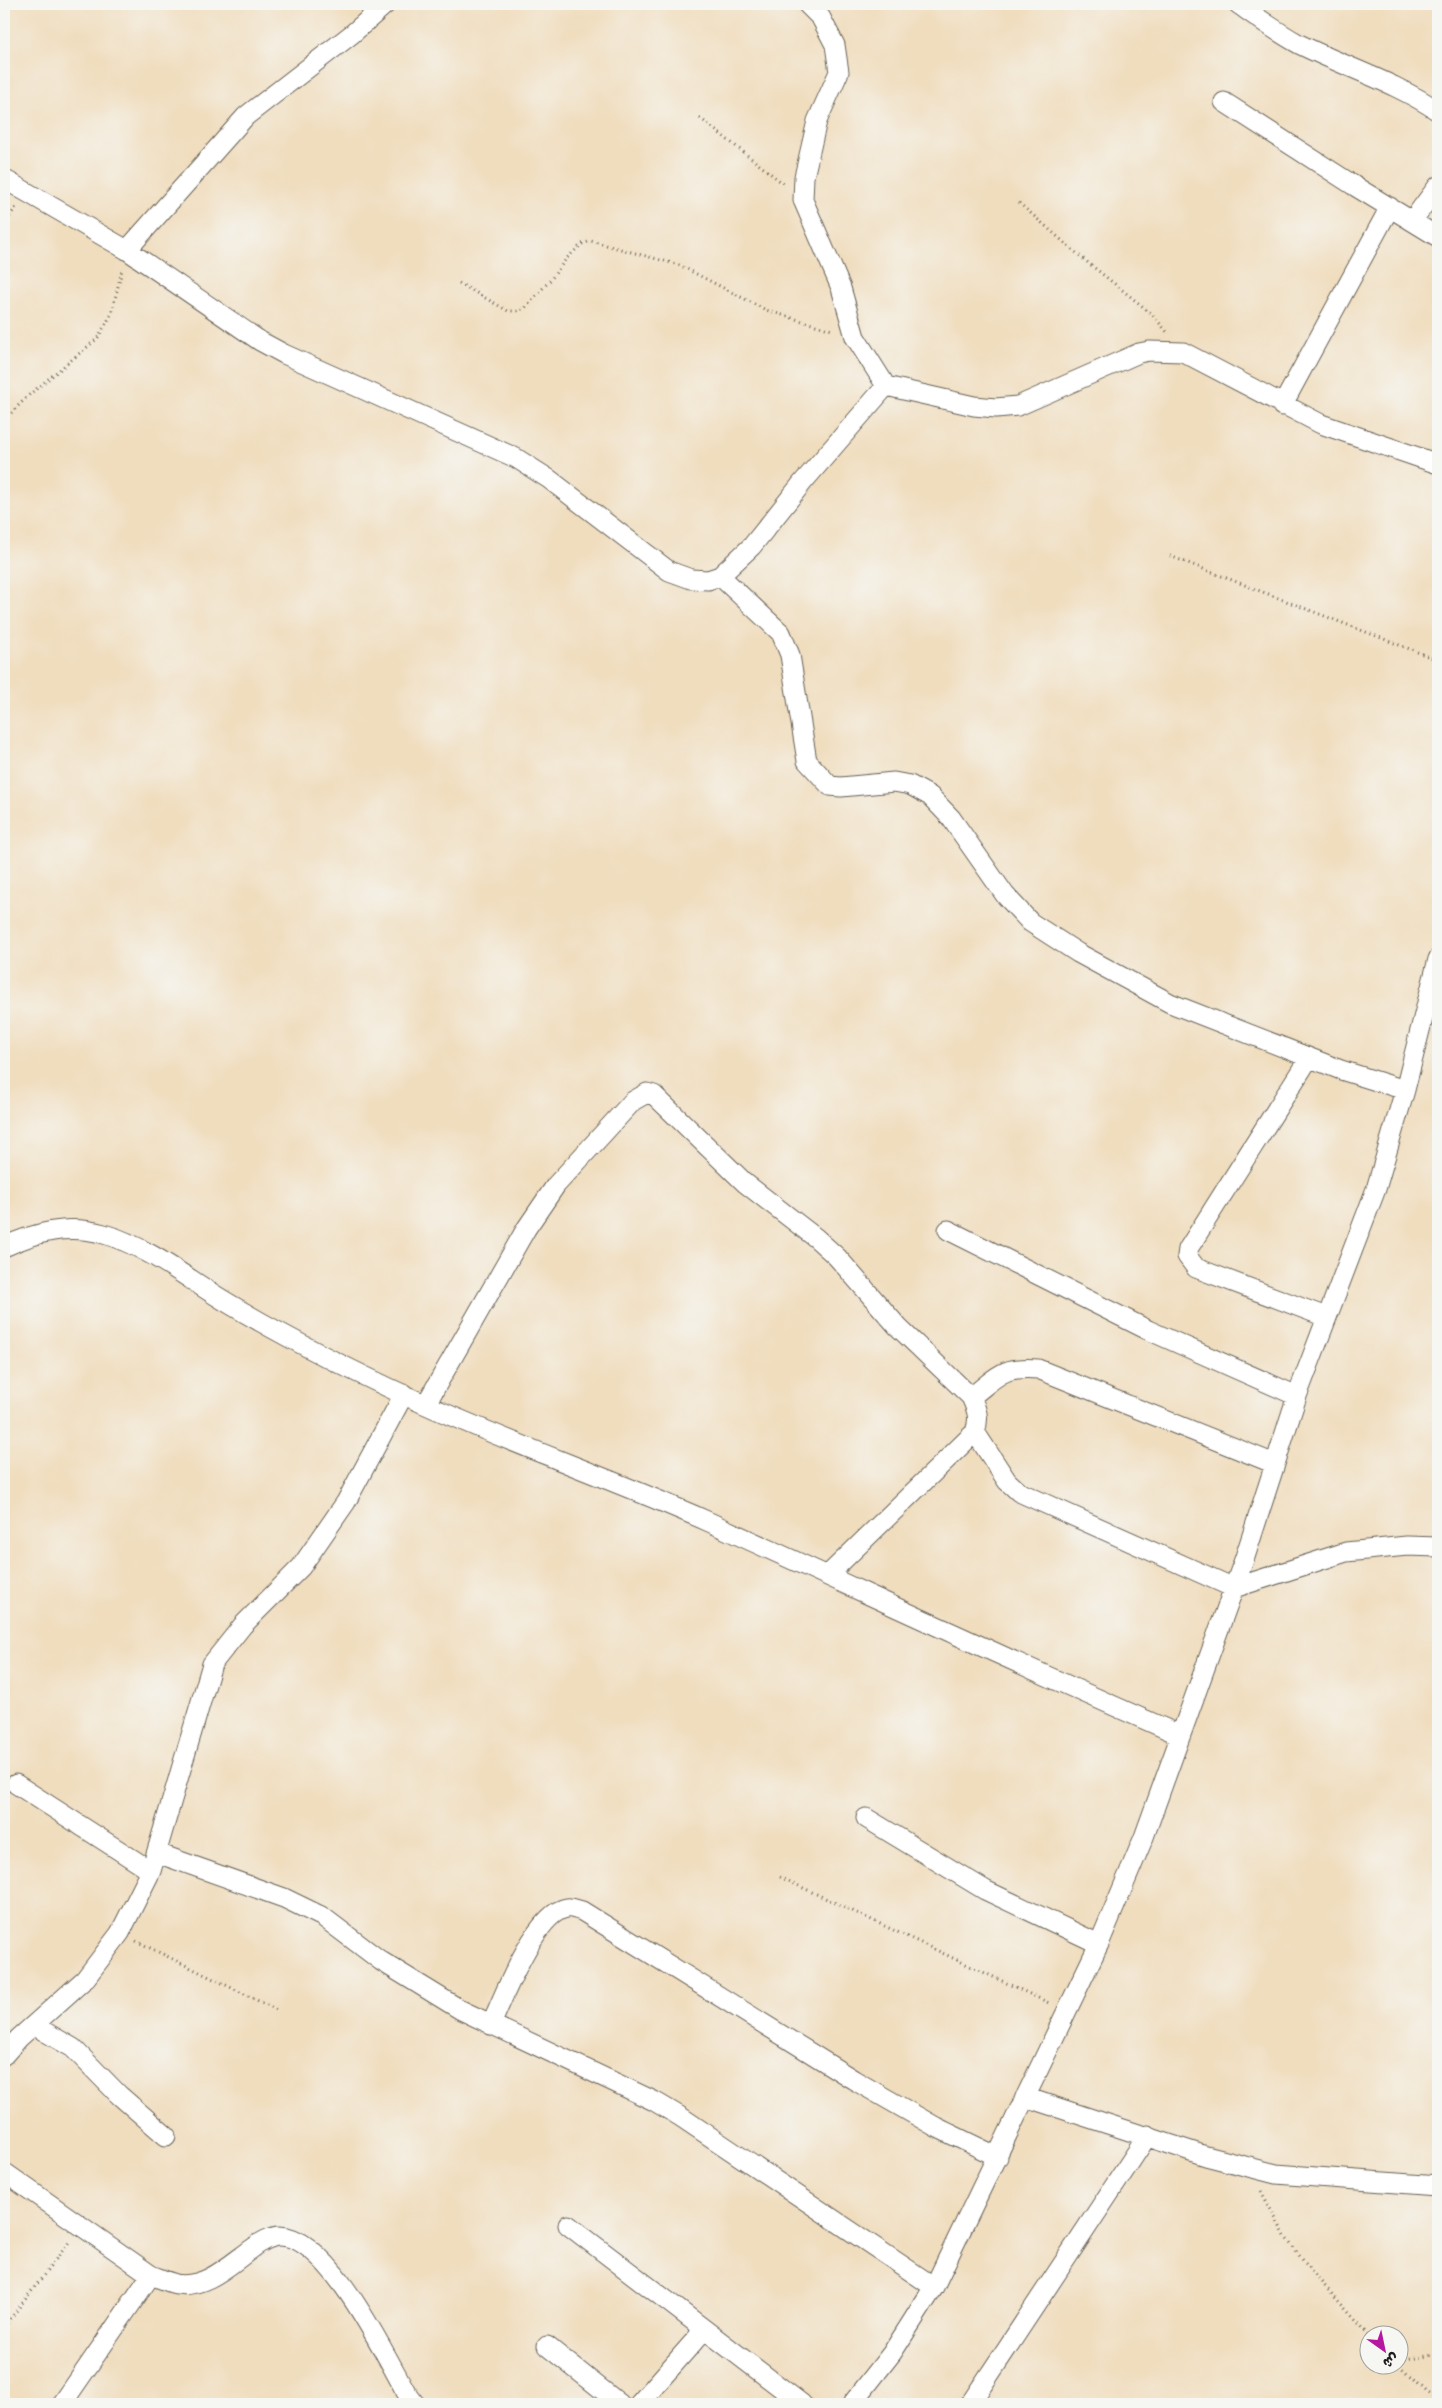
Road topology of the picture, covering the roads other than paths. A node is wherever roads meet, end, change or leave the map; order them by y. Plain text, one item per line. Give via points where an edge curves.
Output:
1 (386, 4) edge
2 (807, 4) edge
3 (1238, 4) edge
4 (1224, 102) dead end
5 (1438, 111) edge
6 (4, 179) edge
7 (1438, 186) edge
8 (1390, 207) junction
9 (1412, 221) junction
10 (1438, 237) edge
11 (128, 250) junction
12 (886, 386) junction
13 (1282, 406) junction
14 (1438, 464) edge
15 (720, 576) junction
16 (1438, 959) edge
17 (1309, 1058) junction
18 (1406, 1090) junction
19 (948, 1230) dead end
20 (4, 1247) edge
21 (1326, 1317) junction
22 (404, 1394) junction
23 (1297, 1396) junction
24 (971, 1397) junction
25 (426, 1404) junction
26 (975, 1432) junction
27 (1275, 1464) junction
28 (1438, 1547) edge
29 (828, 1575) junction
30 (1234, 1588) junction
31 (1180, 1735) junction
32 (16, 1784) dead end
33 (866, 1818) dead end
34 (154, 1862) junction
35 (1099, 1944) junction
36 (491, 2024) junction
37 (35, 2026) junction
38 (4, 2055) edge
39 (1025, 2097) junction
40 (1148, 2135) junction
41 (166, 2136) dead end
42 (998, 2157) junction
43 (4, 2172) edge
44 (1438, 2186) edge
45 (568, 2226) dead end
46 (150, 2275) junction
47 (934, 2287) junction
48 (704, 2330) junction
49 (547, 2346) dead end
50 (62, 2404) edge
51 (415, 2404) edge
52 (620, 2404) edge
53 (640, 2404) edge
54 (802, 2404) edge
55 (852, 2404) edge
56 (970, 2404) edge

1 - 11 street via 246,116
2 - 12 street via 821,18 835,45 839,72 817,121 802,200 841,288 855,337
3 - 5 street via 1282,35 1407,92
4 - 8 street
6 - 11 street
7 - 9 street
8 - 9 street
8 - 13 street
9 - 10 street
11 - 15 street via 284,354 516,458 550,479 668,571 691,579 708,580
12 - 13 street via 996,408 1018,406 1139,354 1149,351 1183,352
12 - 15 street via 752,546
13 - 14 street via 1321,424
15 - 17 street via 782,633 790,655 807,761 830,786 894,782 910,785 930,796 951,818 1005,895 1030,922 1078,953 1170,1003
16 - 18 street
17 - 18 street
17 - 21 street via 1188,1249 1187,1256 1196,1268
18 - 21 street via 1376,1189
19 - 23 street via 1148,1330
20 - 22 street via 27,1236 60,1229 82,1229 106,1235 170,1267 302,1344
21 - 23 street
22 - 25 street
22 - 34 street via 346,1502 300,1567 243,1625 212,1664
23 - 27 street
24 - 25 street via 898,1327 837,1257 746,1183 654,1095 647,1093 633,1101 556,1185 526,1229
24 - 26 street via 977,1410
24 - 27 street via 998,1375 1016,1367 1038,1369
25 - 29 street
26 - 29 street
26 - 30 street via 1007,1481 1019,1492
27 - 30 street
28 - 30 street via 1398,1546 1346,1552
29 - 31 street
30 - 31 street
31 - 35 street via 1144,1837
32 - 34 street
33 - 35 street via 985,1890
34 - 36 street via 267,1891 323,1918 411,1980
34 - 37 street via 120,1933 85,1979
35 - 39 street
36 - 42 street via 528,1945 559,1910 569,1907 911,2113
36 - 47 street via 654,2101 681,2117
37 - 38 street
37 - 41 street via 73,2048 119,2095
39 - 40 street
39 - 42 street
40 - 44 street via 1276,2174
40 - 56 street
42 - 47 street
43 - 46 street
45 - 48 street
46 - 50 street
46 - 51 street via 176,2284 200,2283 259,2243 279,2236 292,2238 328,2267 348,2292
47 - 55 street via 892,2352
48 - 53 street
48 - 54 street
49 - 52 street

